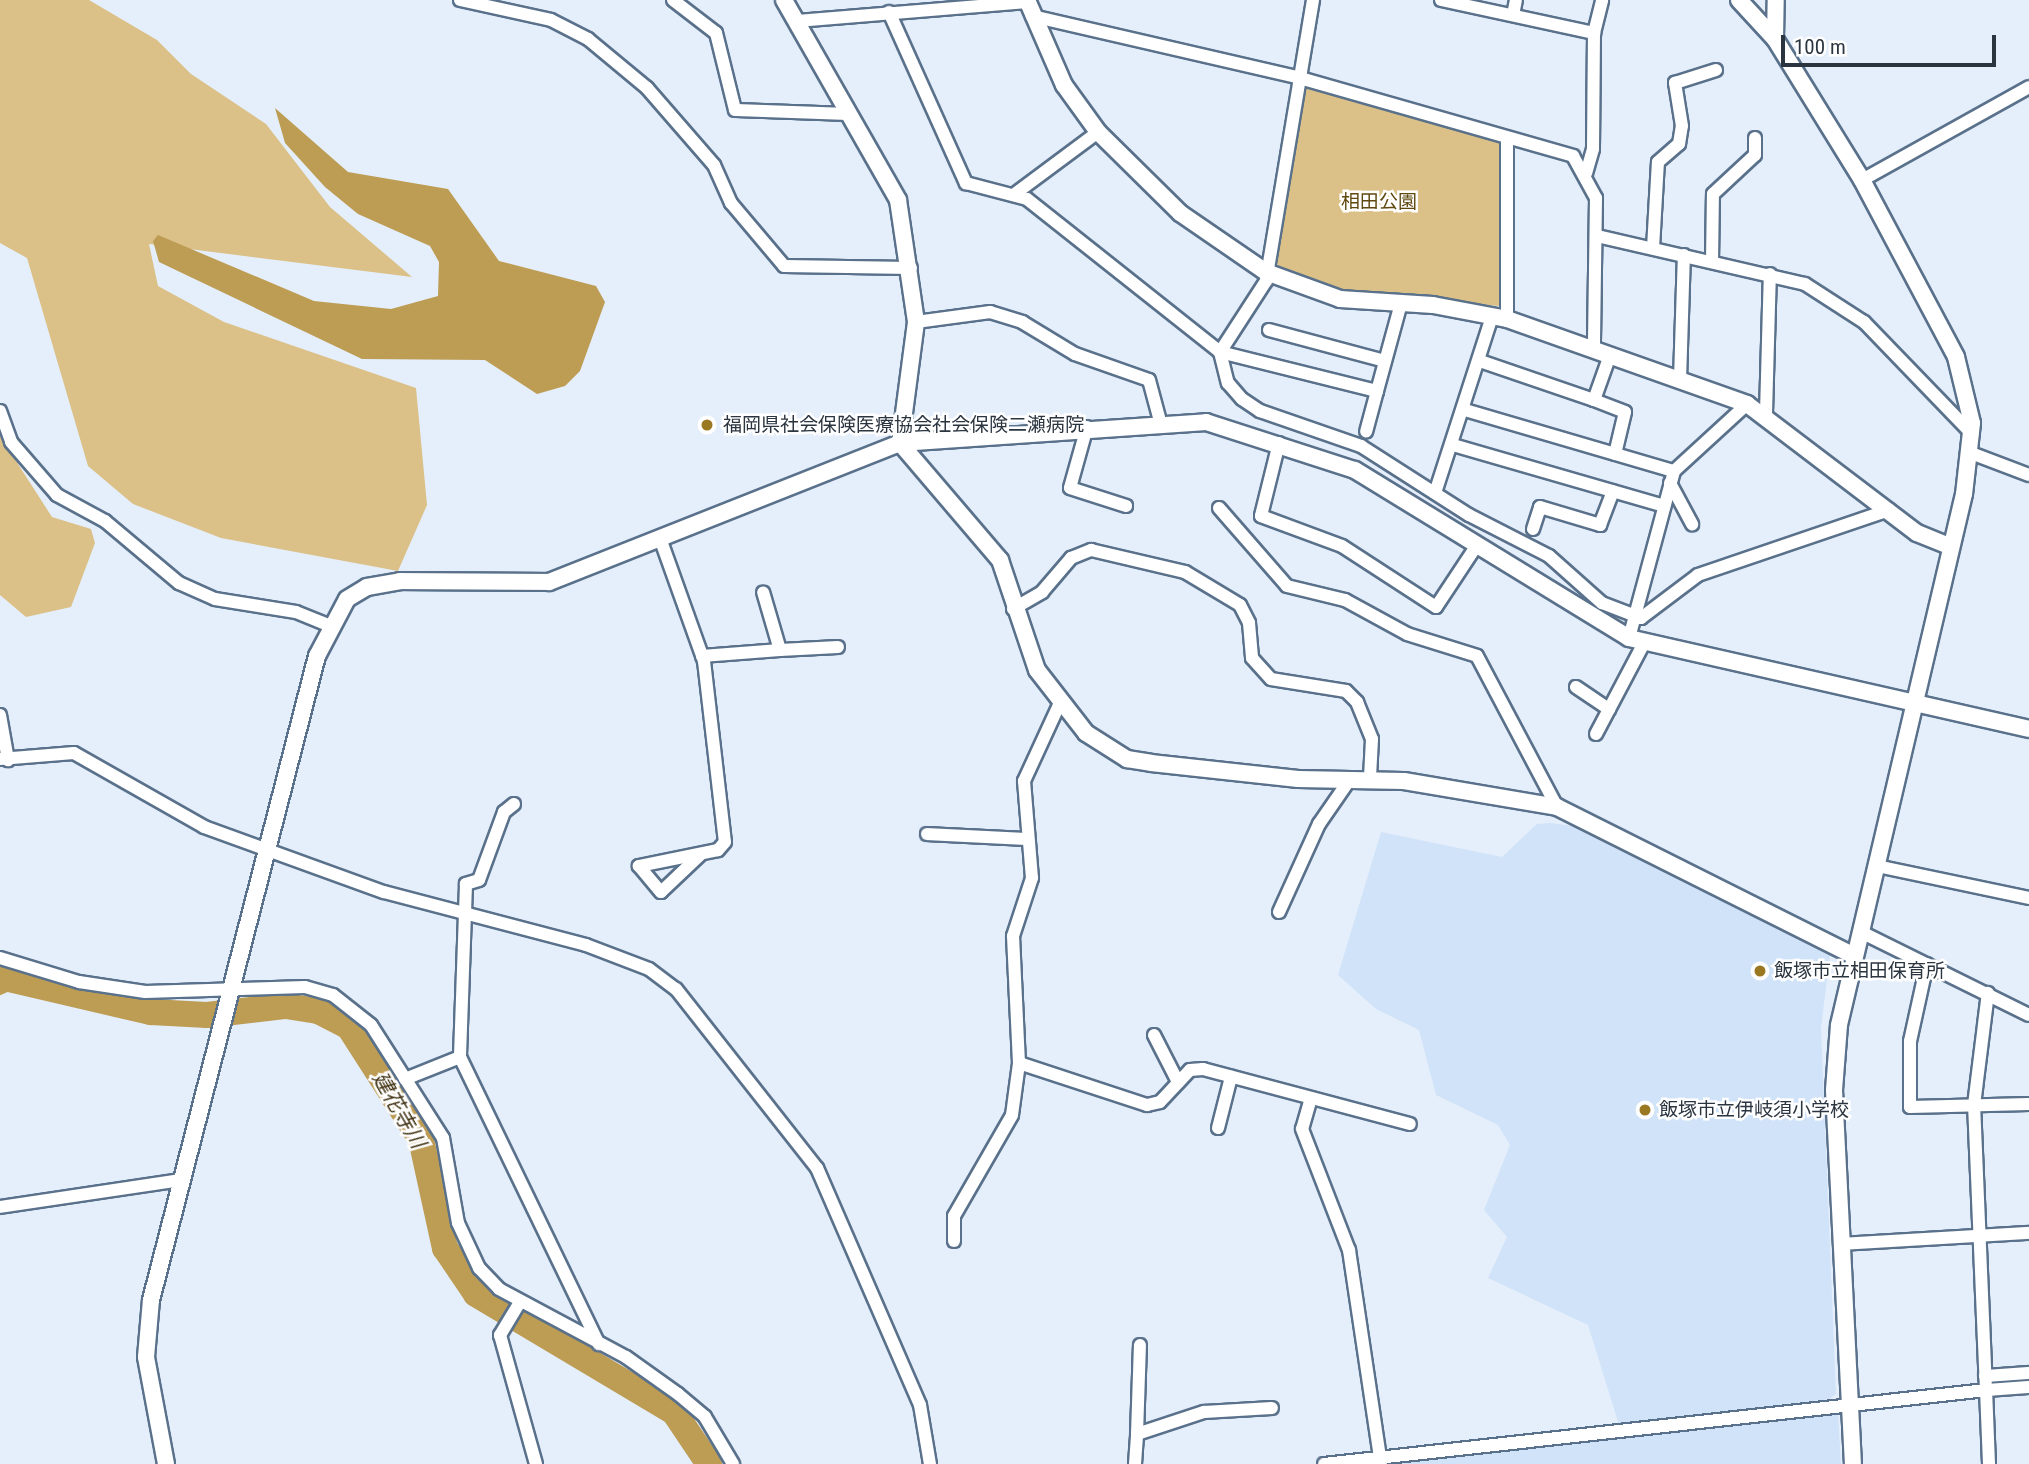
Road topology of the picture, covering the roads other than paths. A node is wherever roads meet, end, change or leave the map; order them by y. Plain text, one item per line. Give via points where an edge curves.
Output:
1 (460, 0) edge
2 (673, 0) edge
3 (785, 0) edge
4 (1313, 0) edge
5 (1441, 0) edge
6 (1517, 0) edge
7 (1602, 0) edge
8 (1739, 0) edge
9 (1776, 0) edge
10 (1028, 6) edge
11 (889, 12) junction
12 (1513, 15) junction
13 (797, 20) junction
14 (1594, 33) junction
15 (1775, 39) junction
16 (1716, 70) dead end
17 (1300, 78) junction
18 (2029, 87) edge
19 (849, 114) junction
20 (1098, 132) junction
21 (1755, 138) dead end
22 (1507, 140) junction
23 (1586, 173) junction
24 (1862, 180) junction
25 (1016, 193) junction
26 (1597, 236) junction
27 (1653, 248) junction
28 (1684, 255) junction
29 (1712, 262) junction
30 (911, 268) junction
31 (1266, 271) junction
32 (1770, 274) junction
33 (1401, 303) junction
34 (1500, 318) junction
35 (916, 322) junction
36 (1269, 330) dead end
37 (1594, 349) junction
38 (1220, 352) junction
39 (1610, 355) junction
40 (1385, 361) junction
41 (1480, 361) junction
42 (1680, 380) junction
43 (1377, 391) junction
44 (1594, 400) junction
45 (1747, 404) junction
46 (1465, 410) junction
47 (0, 411) edge
48 (1766, 413) junction
49 (1160, 421) junction
50 (1087, 427) junction
51 (1366, 432) dead end
52 (1972, 434) junction
53 (900, 443) junction
54 (1279, 443) junction
55 (1453, 445) junction
56 (1971, 453) junction
57 (1615, 454) junction
58 (2029, 475) edge
59 (1672, 477) junction
60 (1613, 491) junction
61 (1435, 493) junction
62 (1126, 506) dead end
63 (1664, 506) junction
64 (1219, 508) dead end
65 (1889, 510) junction
66 (1692, 524) dead end
67 (1533, 529) dead end
68 (661, 541) junction
69 (1476, 545) junction
70 (1949, 546) junction
71 (762, 593) dead end
72 (1013, 610) junction
73 (1633, 616) junction
74 (328, 625) junction
75 (1637, 639) junction
76 (838, 647) dead end
77 (780, 650) junction
78 (702, 656) junction
79 (1576, 687) dead end
80 (1911, 704) junction
81 (1059, 705) junction
82 (1609, 709) junction
83 (0, 715) edge
84 (2029, 729) edge
85 (1596, 734) dead end
86 (4, 760) edge
87 (1370, 778) junction
88 (1350, 779) junction
89 (514, 804) dead end
90 (1556, 807) junction
91 (927, 834) dead end
92 (1025, 839) junction
93 (270, 848) junction
94 (701, 854) dead end
95 (1877, 866) junction
96 (2029, 898) edge
97 (461, 912) junction
98 (1279, 912) dead end
99 (1861, 932) junction
100 (1852, 955) junction
101 (0, 958) edge
102 (1927, 964) junction
103 (229, 992) junction
104 (1988, 993) junction
105 (2028, 1010) edge
106 (1154, 1035) dead end
107 (460, 1056) junction
108 (1019, 1063) junction
109 (1231, 1077) junction
110 (405, 1079) junction
111 (1178, 1082) junction
112 (1311, 1098) junction
113 (2029, 1104) edge
114 (1974, 1105) junction
115 (1410, 1124) dead end
116 (1218, 1128) dead end
117 (180, 1180) junction
118 (0, 1207) edge
119 (2029, 1233) edge
120 (1981, 1236) junction
121 (954, 1241) dead end
122 (1842, 1244) junction
123 (520, 1302) junction
124 (599, 1344) junction
125 (1140, 1345) dead end
126 (2029, 1373) edge
127 (1985, 1376) junction
128 (2029, 1387) edge
129 (1986, 1390) junction
130 (1850, 1402) junction
131 (1272, 1408) dead end
132 (1137, 1434) junction
133 (1381, 1461) edge
134 (166, 1464) edge
135 (537, 1464) edge
136 (733, 1464) edge
137 (930, 1464) edge
138 (1135, 1464) edge
139 (1324, 1464) edge
140 (1853, 1464) edge
141 (1989, 1464) edge

1 - 30 street via 551,20 588,39 647,88 714,165 731,203 784,266
2 - 19 street via 716,33 735,110
3 - 13 street
4 - 17 street
5 - 12 street
6 - 12 street
7 - 14 street
8 - 15 street
9 - 15 street
10 - 11 street
10 - 17 street
10 - 20 street via 1064,85
11 - 13 street
11 - 25 street via 966,183
12 - 14 street
13 - 19 street
14 - 23 street via 1593,149
15 - 24 street
16 - 27 street via 1675,83 1682,127 1679,144 1658,162
17 - 22 street
17 - 31 street
18 - 24 street
19 - 30 street via 898,200
20 - 25 street
20 - 31 street via 1180,214
21 - 29 street via 1755,155 1713,194
22 - 23 street via 1564,152
22 - 34 street
23 - 26 street via 1596,198
24 - 52 street via 1956,357 1969,395
25 - 38 street
26 - 27 street
26 - 37 street
27 - 28 street
28 - 29 street
28 - 42 street
29 - 32 street
30 - 35 street
31 - 33 street via 1340,299
31 - 38 street
32 - 48 street
32 - 52 street via 1841,303
33 - 34 street
33 - 40 street
34 - 37 street
34 - 41 street
35 - 49 street via 990,312 1021,322 1075,354 1149,380
35 - 53 street
36 - 40 street
37 - 39 street
38 - 43 street
38 - 61 street via 1228,383 1260,411 1355,442
39 - 42 street
39 - 44 street
40 - 43 street
41 - 44 street
41 - 46 street
42 - 45 street
43 - 51 street
44 - 57 street via 1625,412
45 - 48 street
45 - 59 street
46 - 55 street
46 - 57 street
47 - 74 street via 11,442 57,495 105,521 179,583 215,599 296,612
48 - 65 street
49 - 50 street
49 - 54 street via 1206,422
50 - 53 street
50 - 62 street via 1070,488
52 - 56 street
53 - 68 street
53 - 72 street via 994,551
54 - 69 street via 1355,470
54 - 69 street via 1261,516 1342,547 1436,607
55 - 60 street
55 - 61 street
56 - 58 street
56 - 70 street
57 - 59 street
59 - 63 street
59 - 66 street
60 - 63 street
60 - 67 street via 1600,525 1541,507
61 - 73 street via 1549,556 1602,603
63 - 73 street
64 - 90 street via 1287,586 1345,600 1407,634 1477,656
65 - 70 street via 1917,533
65 - 73 street via 1698,575 1649,616
68 - 74 street via 549,582 383,583 347,599
68 - 78 street
69 - 75 street
70 - 80 street
71 - 77 street
72 - 81 street
72 - 87 street via 1042,593 1071,558 1091,550 1185,572 1240,605 1249,623 1252,658 1271,679 1346,691 1357,702 1372,739
73 - 75 street
74 - 93 street
75 - 80 street
75 - 82 street
76 - 77 street
77 - 78 street
78 - 94 street via 725,842
79 - 82 street
80 - 84 street
80 - 95 street
81 - 88 street via 1086,733 1127,759
81 - 92 street via 1024,781
82 - 85 street
83 - 86 street
86 - 93 street via 74,753 204,827
87 - 88 street
87 - 90 street
88 - 98 street via 1319,824
89 - 97 street via 504,812 479,880 466,884
90 - 100 street
91 - 92 street
92 - 108 street via 1032,878 1013,936
93 - 97 street via 384,892
93 - 103 street
95 - 96 street
95 - 99 street
97 - 107 street
97 - 137 street via 586,945 649,969 676,989 817,1168 920,1405
99 - 100 street
99 - 102 street
100 - 122 street via 1834,1090
101 - 103 street via 79,982 145,992
102 - 104 street
102 - 114 street via 1910,1041 1910,1107
103 - 110 street via 305,986 333,995 371,1025
103 - 117 street
104 - 105 street
104 - 114 street
106 - 111 street
107 - 110 street
107 - 124 street
108 - 111 street via 1147,1105 1160,1102
108 - 121 street via 1012,1115 954,1216
109 - 111 street via 1190,1070
109 - 112 street
109 - 116 street
110 - 123 street via 443,1138 465,1245 479,1268
112 - 115 street
112 - 133 street via 1302,1129 1349,1250
113 - 114 street
114 - 120 street
117 - 118 street
117 - 134 street via 145,1335
119 - 120 street
120 - 122 street
120 - 127 street
122 - 130 street
123 - 124 street
123 - 135 street via 500,1335
124 - 136 street via 705,1417
125 - 132 street
126 - 127 street
127 - 129 street
128 - 129 street
129 - 130 street
129 - 141 street
130 - 133 street
130 - 140 street
131 - 132 street via 1204,1412
132 - 138 street
133 - 139 street

